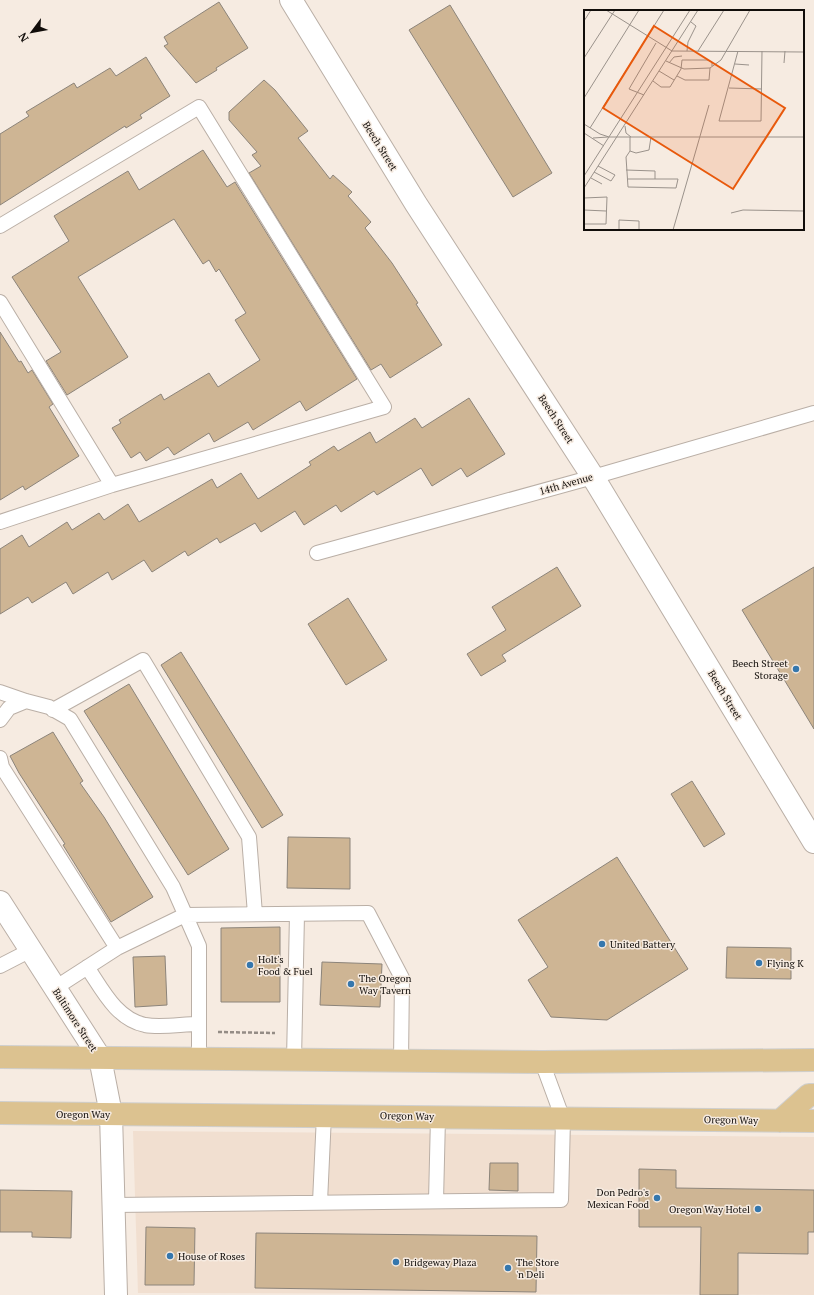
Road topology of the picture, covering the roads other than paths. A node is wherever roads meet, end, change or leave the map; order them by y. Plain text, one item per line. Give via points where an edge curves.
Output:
1 (291, 0) edge
2 (0, 226) edge
3 (0, 302) edge
4 (814, 413) edge
5 (594, 477) junction
6 (112, 485) junction
7 (0, 522) edge
8 (318, 553) dead end
9 (0, 692) edge
10 (26, 701) junction
11 (53, 710) junction
12 (0, 720) edge
13 (0, 758) edge
14 (808, 819) edge
15 (814, 842) edge
16 (0, 902) edge
17 (255, 914) junction
18 (297, 914) junction
19 (185, 915) junction
20 (117, 948) junction
21 (31, 950) junction
22 (0, 966) edge
23 (87, 967) junction
24 (55, 988) junction
25 (199, 1028) junction
26 (0, 1057) edge
27 (100, 1058) junction
28 (199, 1059) junction
29 (294, 1060) junction
30 (814, 1060) edge
31 (401, 1061) junction
32 (542, 1062) junction
33 (814, 1095) edge
34 (0, 1113) edge
35 (111, 1114) junction
36 (324, 1116) junction
37 (438, 1117) junction
38 (563, 1119) junction
39 (780, 1121) junction
40 (814, 1121) edge
41 (436, 1201) junction
42 (320, 1202) junction
43 (113, 1205) junction
44 (116, 1295) edge

1 - 5 street, Beech Street via 416,204
2 - 6 lane via 199,107 384,407
3 - 6 lane
4 - 5 lane, 14th Avenue
5 - 8 lane, 14th Avenue
5 - 14 street, Beech Street
6 - 7 lane
9 - 10 lane
10 - 11 lane
10 - 12 lane via 9,708
11 - 17 lane via 143,660 249,838
11 - 19 lane via 70,719 173,887
13 - 20 lane via 2,767
14 - 15 street, Beech Street
16 - 21 street, Baltimore Street
17 - 18 lane
17 - 19 lane
18 - 29 lane
18 - 31 lane via 368,913 402,978
19 - 20 lane
19 - 25 lane via 199,946
20 - 23 lane
21 - 22 lane
21 - 24 street, Baltimore Street
23 - 24 lane
23 - 25 lane via 114,1006 131,1020 146,1025
24 - 27 street, Baltimore Street
25 - 28 lane
26 - 27 main road
27 - 28 main road
27 - 35 street, Baltimore Street
28 - 29 main road
29 - 31 main road
30 - 32 main road
31 - 32 main road
32 - 38 lane
33 - 39 main road via 809,1095
34 - 35 main road, Oregon Way
35 - 36 main road, Oregon Way
35 - 43 street, Baltimore Street
36 - 37 main road, Oregon Way
36 - 42 lane
37 - 38 main road, Oregon Way
37 - 41 lane
38 - 39 main road, Oregon Way
38 - 41 lane via 561,1200
39 - 40 main road, Oregon Way
41 - 42 lane
42 - 43 lane
43 - 44 street, Baltimore Street

